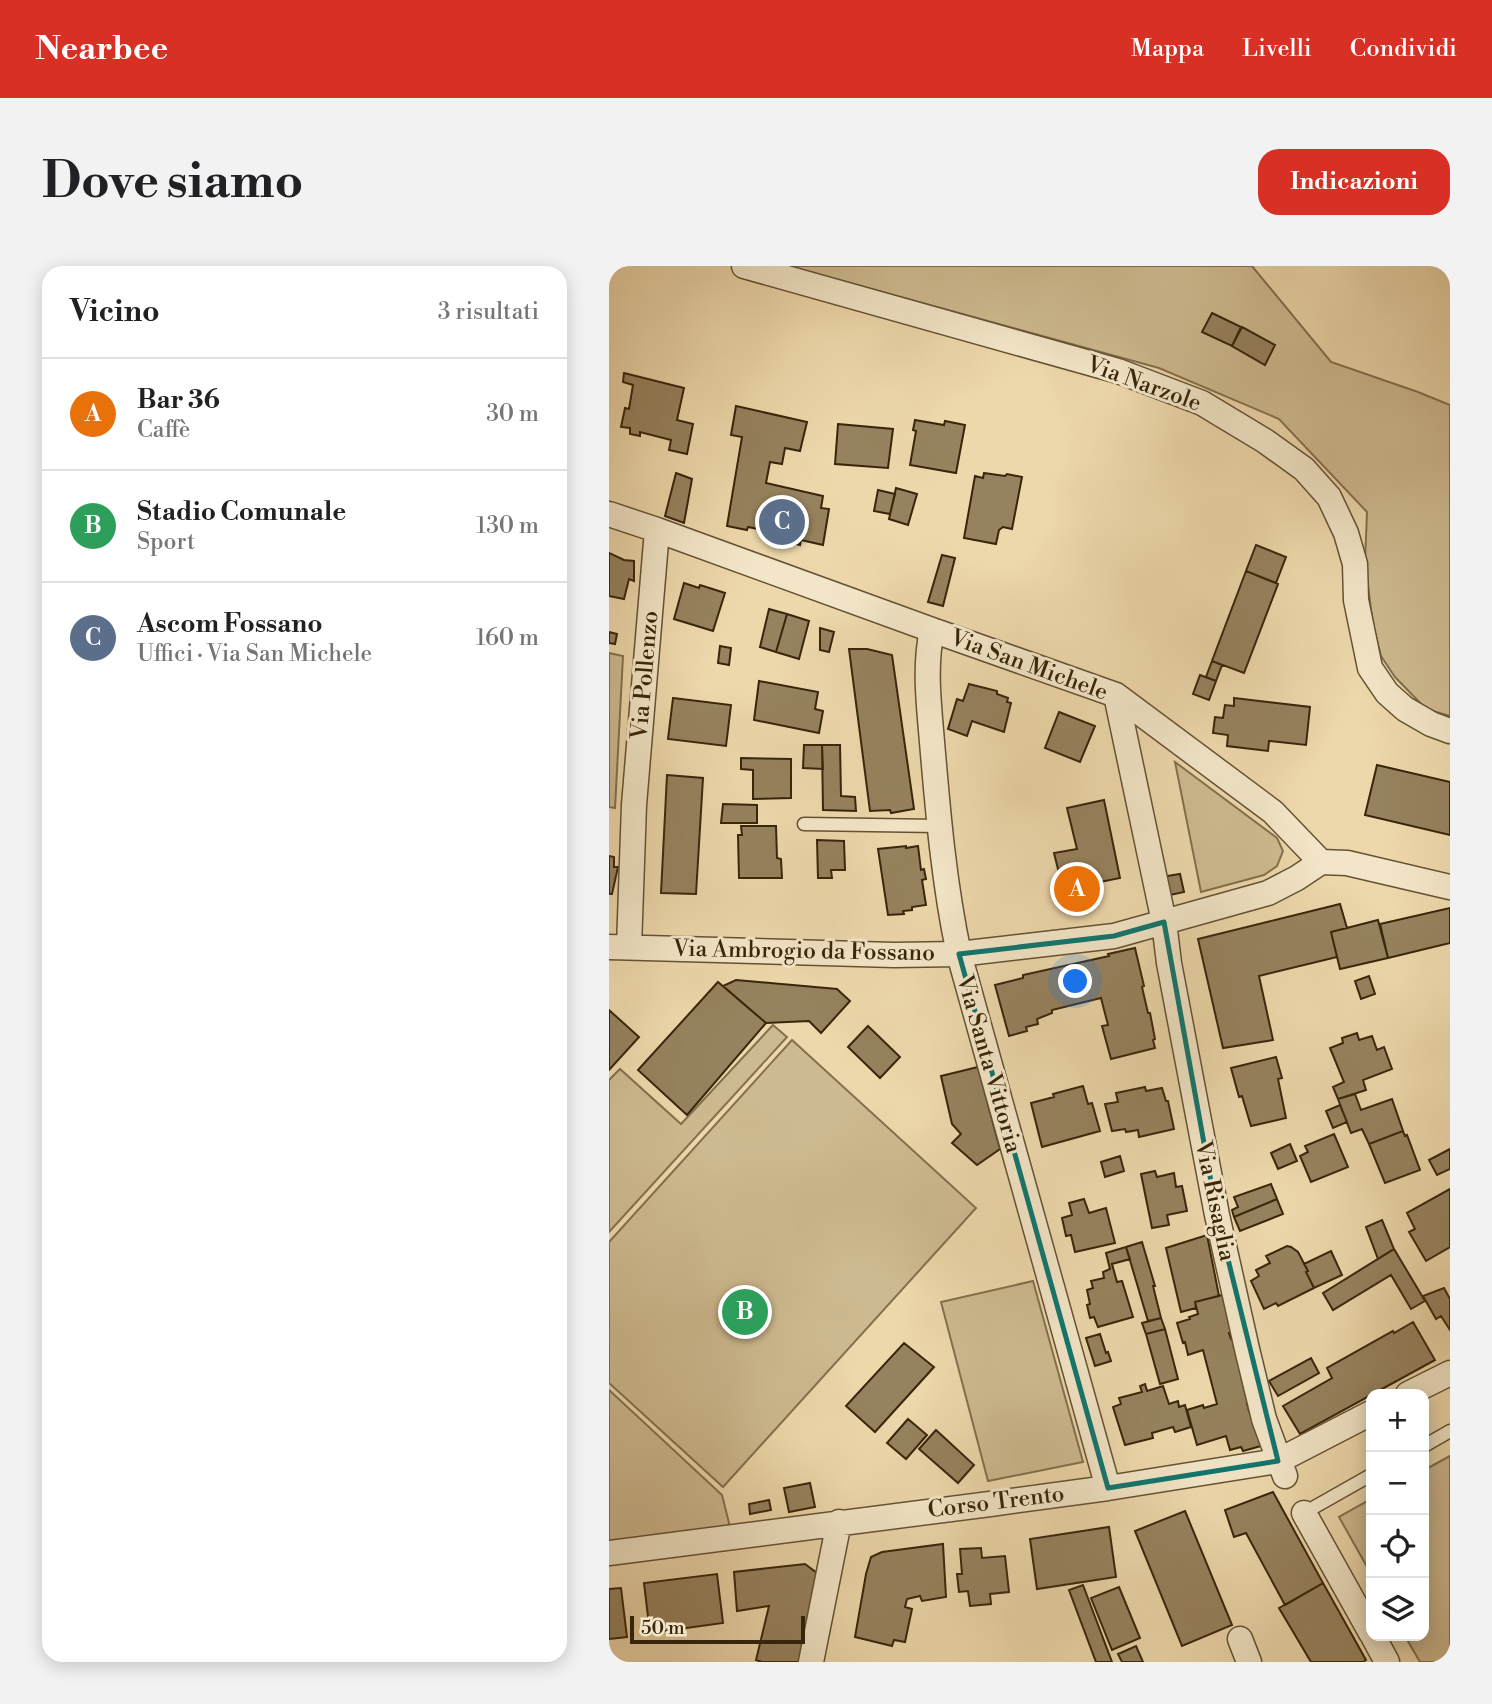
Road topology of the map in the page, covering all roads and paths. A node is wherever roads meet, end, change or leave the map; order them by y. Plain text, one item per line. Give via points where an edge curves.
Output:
1 (744, 266) edge
2 (609, 514) edge
3 (657, 530) junction
4 (932, 630) junction
5 (1116, 695) junction
6 (1450, 731) edge
7 (804, 824) dead end
8 (939, 826) junction
9 (1321, 862) junction
10 (1450, 887) edge
11 (1164, 922) junction
12 (619, 947) edge
13 (959, 954) junction
14 (1450, 1373) edge
15 (1418, 1389) edge
16 (1366, 1416) edge
17 (1450, 1431) edge
18 (1429, 1443) edge
19 (1282, 1468) junction
20 (1366, 1478) edge
21 (1108, 1488) junction
22 (1304, 1513) joint
23 (839, 1522) junction
24 (609, 1552) edge
25 (1366, 1623) edge
26 (1240, 1639) dead end
27 (1376, 1641) edge
28 (811, 1662) edge
29 (1249, 1662) edge
30 (1387, 1662) edge

1 - 6 street, Via Narzole via 1118,371 1202,403 1265,441 1304,469 1329,497 1346,533 1370,668 1405,709
2 - 3 street, Via San Michele
3 - 4 street, Via San Michele
3 - 12 street, Via Pollenzo
4 - 5 street, Via San Michele
4 - 8 street, Via Santa Vittoria via 927,677
5 - 9 street, Via San Michele via 1273,812
5 - 11 street
7 - 8 lane
8 - 13 street, Via Santa Vittoria
9 - 10 street via 1347,863
9 - 11 street, Via Ambrogio da Fossano via 1268,893
11 - 13 street, Via Ambrogio da Fossano via 1114,936
11 - 19 street, Via Risaglia via 1217,1215 1264,1419
12 - 13 street, Via Ambrogio da Fossano
13 - 21 street, Via Santa Vittoria
14 - 15 street
16 - 19 street, Corso Trento
17 - 18 lane
19 - 21 street, Corso Trento
20 - 22 lane
21 - 23 street, Corso Trento
22 - 25 street
23 - 24 street, Corso Trento
23 - 28 street
26 - 29 street
27 - 30 street

